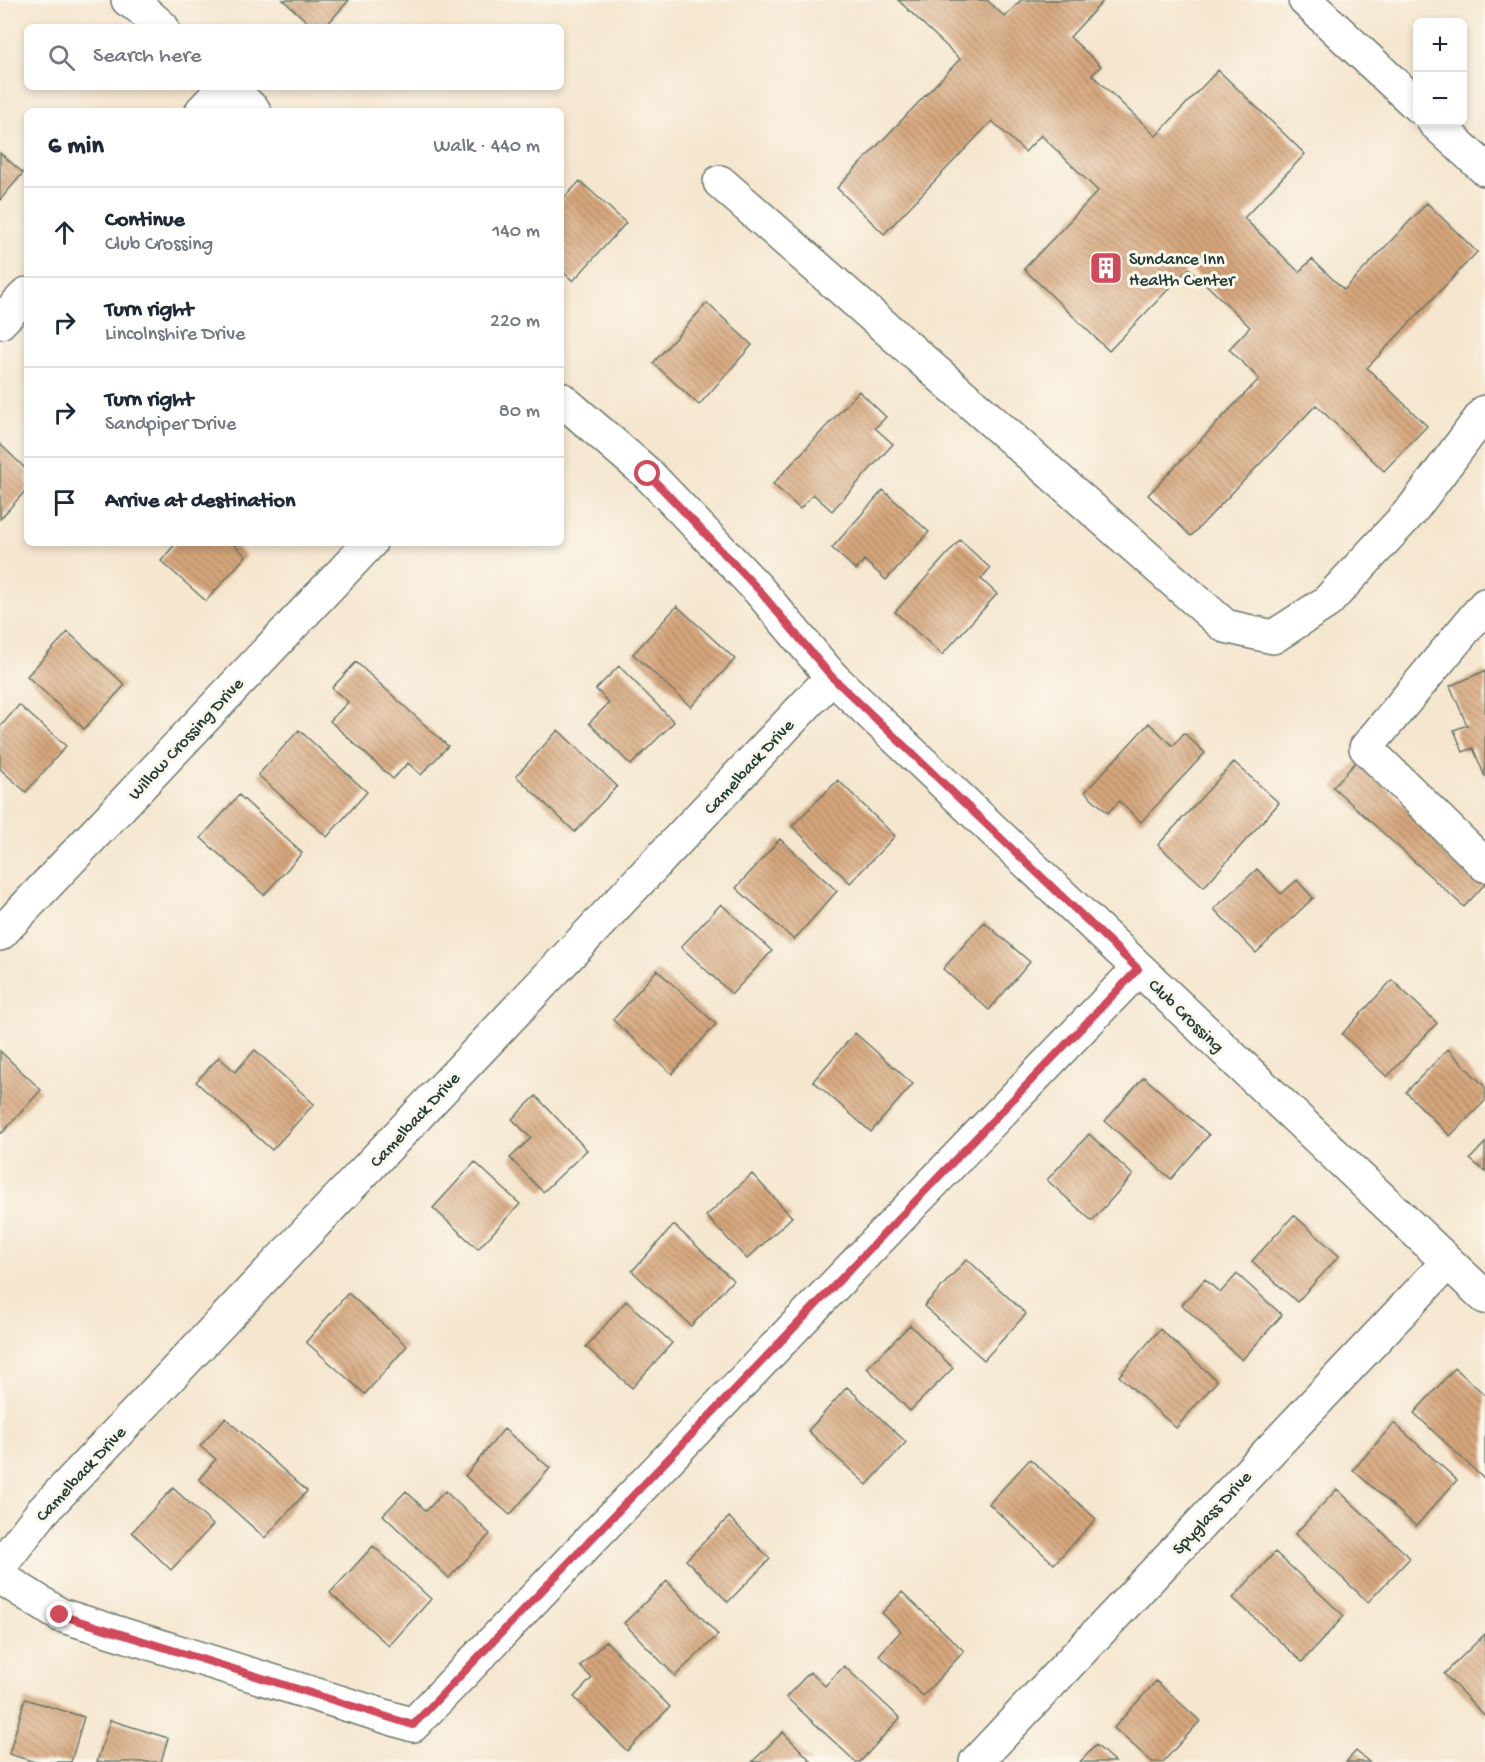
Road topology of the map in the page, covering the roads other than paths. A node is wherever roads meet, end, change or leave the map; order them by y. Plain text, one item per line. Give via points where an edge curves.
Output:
1 (128, 0) edge
2 (1322, 5) edge
3 (159, 24) edge
4 (224, 90) edge
5 (230, 90) edge
6 (1413, 101) edge
7 (205, 108) edge
8 (251, 108) edge
9 (1438, 126) edge
10 (1485, 169) edge
11 (720, 182) dead end
12 (24, 297) edge
13 (0, 322) edge
14 (564, 402) edge
15 (1485, 412) edge
16 (367, 546) edge
17 (1485, 605) edge
18 (832, 677) junction
19 (1485, 865) edge
20 (0, 934) edge
21 (1138, 969) junction
22 (1447, 1263) junction
23 (1485, 1297) edge
24 (0, 1566) edge
25 (0, 1577) edge
26 (976, 1762) edge

1 - 3 street
2 - 6 street
4 - 7 street
5 - 8 street
9 - 10 street
11 - 15 street via 1226,626 1273,638 1327,602 1412,510
12 - 13 street
14 - 18 street, Club Crossing via 648,474 758,589
16 - 20 street, Willow Crossing Drive
17 - 19 street via 1366,748
18 - 21 street, Club Crossing
18 - 24 street, Camelback Drive via 42,1512
21 - 22 street, Club Crossing
21 - 25 street via 413,1725 60,1615
22 - 23 street, Club Crossing
22 - 26 street, Spyglass Drive

